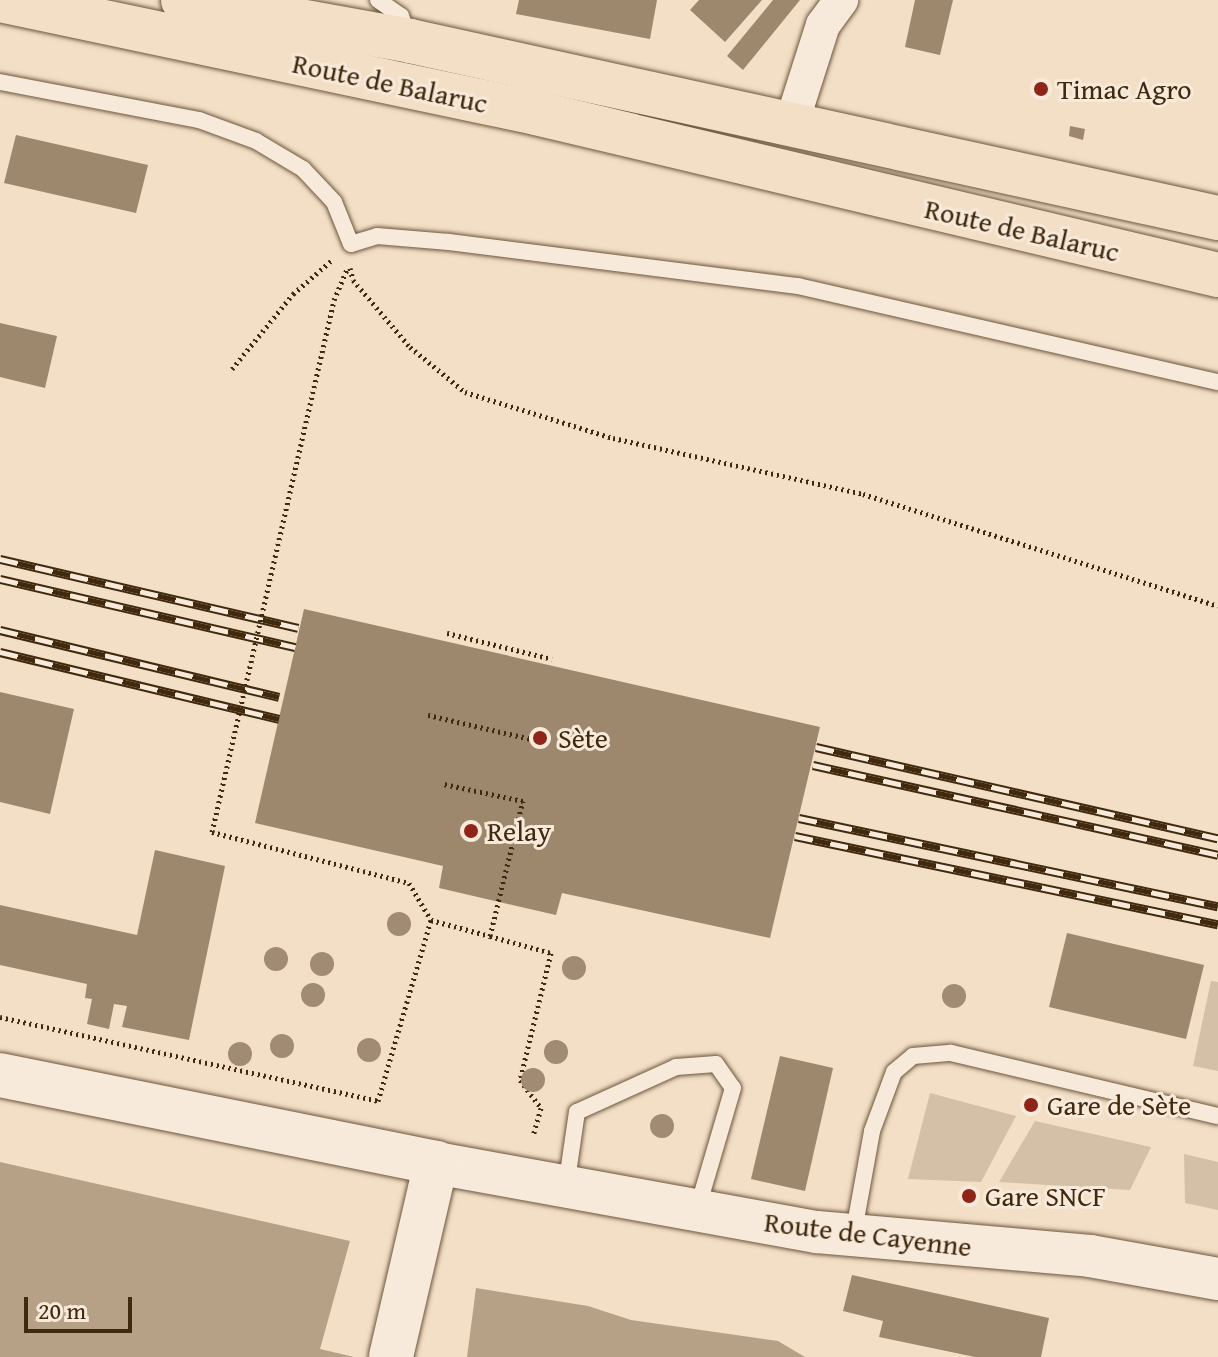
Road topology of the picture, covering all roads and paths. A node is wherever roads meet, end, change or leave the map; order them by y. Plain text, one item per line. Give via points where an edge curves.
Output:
1 (0, 0) edge
2 (183, 0) edge
3 (378, 0) edge
4 (841, 0) edge
5 (85, 9) edge
6 (405, 19) edge
7 (0, 82) edge
8 (791, 125) junction
9 (779, 174) junction
10 (1218, 218) edge
11 (351, 244) junction
12 (349, 265) junction
13 (1218, 275) edge
14 (232, 369) dead end
15 (1218, 382) edge
16 (1218, 606) edge
17 (447, 633) dead end
18 (552, 659) dead end
19 (428, 715) dead end
20 (531, 739) dead end
21 (444, 784) dead end
22 (431, 920) junction
23 (490, 936) junction
24 (0, 1017) edge
25 (0, 1053) edge
26 (0, 1075) edge
27 (166, 1110) junction
28 (1218, 1116) edge
29 (533, 1136) dead end
30 (436, 1163) junction
31 (566, 1188) junction
32 (696, 1211) junction
33 (852, 1237) junction
34 (1218, 1279) edge
35 (395, 1341) edge

1 - 5 main road, Route de Balaruc
2 - 6 main road, Route de Balaruc
3 - 6 lane
4 - 8 street via 823,25
5 - 9 main road, Route de Balaruc
6 - 8 main road, Route de Balaruc
7 - 11 lane via 199,120 256,141 303,169 334,202
8 - 9 main road
8 - 10 main road, Route de Balaruc
9 - 13 main road, Route de Balaruc
11 - 12 path
11 - 14 path via 293,294
11 - 15 lane via 377,236 434,241 798,286
12 - 16 path via 353,280 410,347 465,392 613,438 863,494
12 - 22 path, bridge via 334,300 212,832 409,883
17 - 18 path
19 - 20 path
21 - 23 path via 523,801
22 - 23 path
22 - 24 path via 378,1101
23 - 29 path via 551,953 520,1080 541,1108
25 - 27 main road via 133,1082
26 - 27 main road
27 - 30 main road
28 - 33 lane via 951,1053 913,1056 894,1072 872,1131
30 - 31 street, Route de Cayenne
30 - 35 main road
31 - 32 street, Route de Cayenne
31 - 32 lane via 577,1112 676,1067 716,1064 733,1088
32 - 33 street, Route de Cayenne
33 - 34 street, Route de Cayenne via 1090,1256

